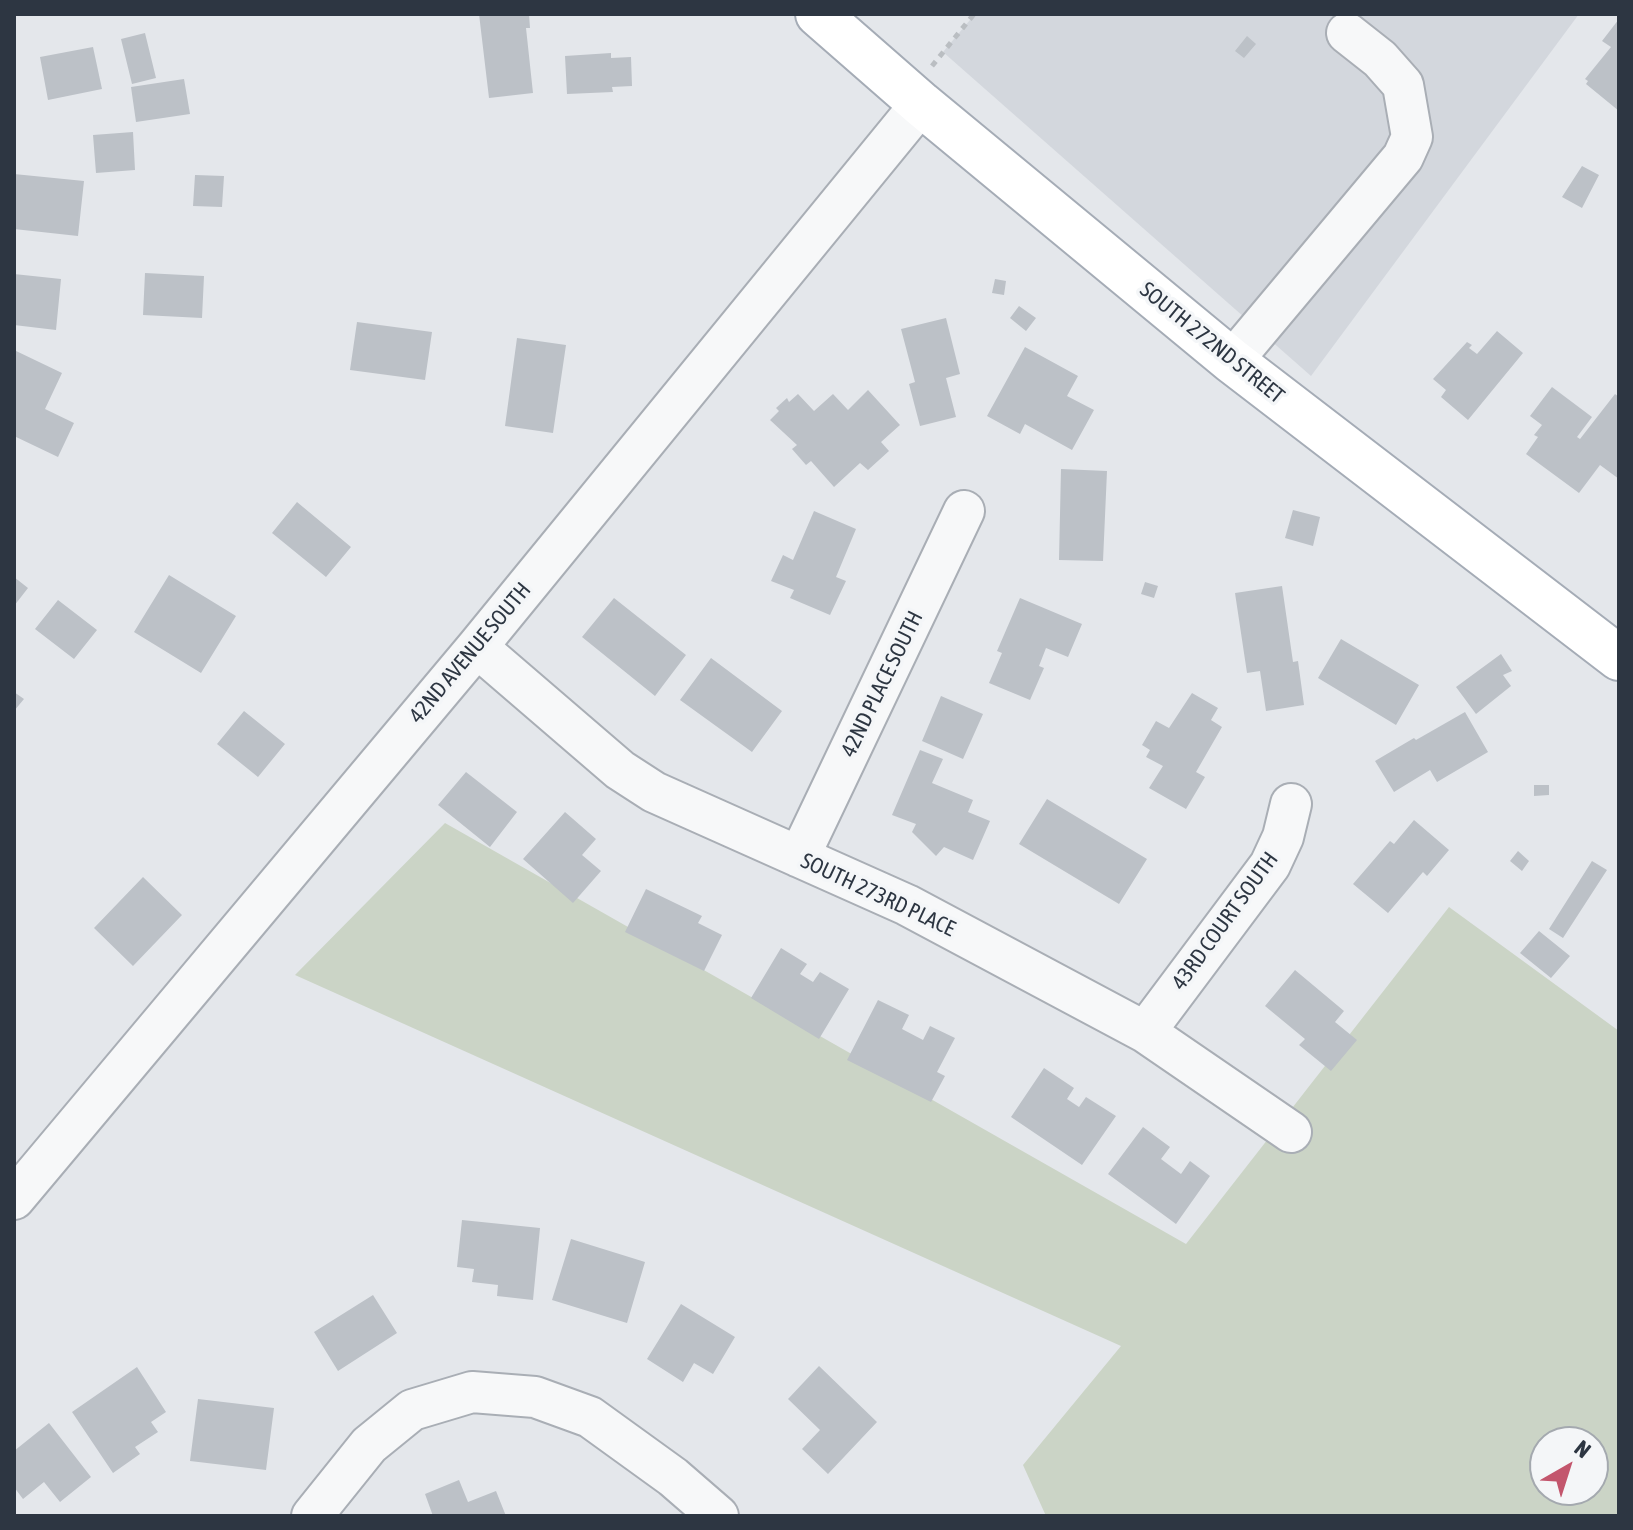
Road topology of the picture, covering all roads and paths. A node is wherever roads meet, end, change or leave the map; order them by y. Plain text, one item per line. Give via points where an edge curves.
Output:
1 (818, 14) edge
2 (974, 14) edge
3 (1347, 33) dead end
4 (915, 99) junction
5 (1232, 361) junction
6 (964, 511) dead end
7 (477, 647) junction
8 (1619, 658) edge
9 (1291, 804) dead end
10 (799, 857) junction
11 (1145, 1032) junction
12 (1291, 1132) dead end
13 (14, 1199) edge
14 (312, 1516) edge
15 (718, 1516) edge

1 - 4 main road, SOUTH 272ND STREET
2 - 4 path
3 - 5 street via 1403,85 1412,137 1403,157
4 - 5 main road, SOUTH 272ND STREET
4 - 7 street, 42ND AVENUE SOUTH
5 - 8 main road, SOUTH 272ND STREET
6 - 10 street, 42ND PLACE SOUTH
7 - 10 street, SOUTH 273RD PLACE via 620,770 654,792
7 - 13 street, 42ND AVENUE SOUTH
9 - 11 street, 43RD COURT SOUTH via 1270,865
10 - 11 street, SOUTH 273RD PLACE via 907,905
11 - 12 street, SOUTH 273RD PLACE
14 - 15 street via 369,1445 412,1410 472,1392 535,1397 590,1417

